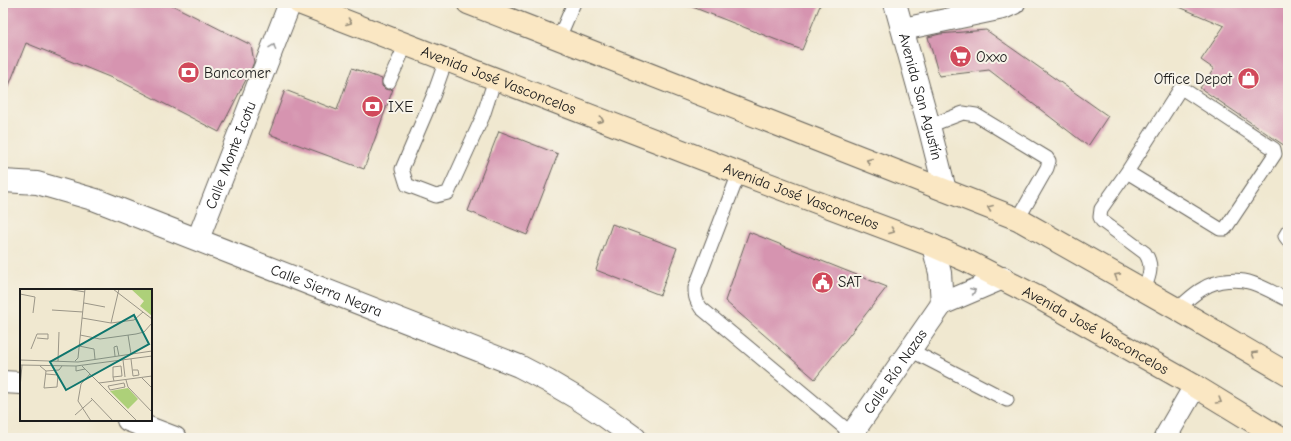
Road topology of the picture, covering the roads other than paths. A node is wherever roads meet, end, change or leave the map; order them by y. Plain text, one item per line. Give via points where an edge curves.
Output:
1 (290, 3) edge
2 (300, 3) edge
3 (468, 3) edge
4 (574, 3) edge
5 (895, 3) edge
6 (1014, 3) edge
7 (903, 29) junction
8 (559, 38) junction
9 (406, 44) junction
10 (446, 60) junction
11 (494, 79) junction
12 (389, 82) dead end
13 (929, 126) junction
14 (1127, 172) junction
15 (739, 173) junction
16 (3, 181) edge
17 (944, 190) junction
18 (1018, 220) junction
19 (1288, 231) edge
20 (198, 240) junction
21 (1288, 240) edge
22 (933, 246) junction
23 (1003, 278) junction
24 (1144, 290) junction
25 (1288, 300) edge
26 (942, 304) junction
27 (1177, 309) junction
28 (910, 350) junction
29 (1288, 374) edge
30 (3, 382) edge
31 (20, 384) edge
32 (1196, 386) junction
33 (1007, 400) dead end
34 (131, 421) edge
35 (850, 436) edge
36 (175, 438) edge
37 (635, 438) edge
38 (1165, 438) edge
39 (1280, 438) edge

20 -> 1 street, Calle Monte Icotu
2 -> 9 main road, Avenida José Vasconcelos
3 - 8 main road
4 - 8 lane
5 - 7 street, Avenida San Agustín
6 - 7 street via 1003,8
7 - 13 street, Avenida San Agustín
17 -> 8 main road
9 - 10 main road, Avenida José Vasconcelos
9 - 12 lane
10 - 11 main road, Avenida José Vasconcelos
10 - 11 lane via 402,169 407,186 436,196 448,193 483,116
11 -> 15 main road, Avenida José Vasconcelos
13 - 17 street, Avenida San Agustín
13 - 18 lane via 963,113 976,115 1047,158 1047,168
14 - 14 lane via 1181,88 1275,152 1227,227 1223,229
14 - 24 lane via 1099,213 1102,221 1145,253 1149,259 1150,272
15 -> 22 main road, Avenida José Vasconcelos
15 - 35 lane via 695,288 696,302
16 - 20 street, Calle Sierra Negra via 37,183 96,200
18 -> 17 main road
24 -> 18 main road
19 - 21 lane via 1285,236
20 - 37 street, Calle Sierra Negra via 519,366 586,402
22 - 23 main road, Avenida José Vasconcelos
22 - 26 street via 940,273
26 -> 23 street
23 - 32 main road, Avenida José Vasconcelos
24 - 27 main road
25 - 27 lane via 1250,282 1229,280 1204,287
26 - 28 street, Calle Río Nazas
29 -> 27 main road
28 - 33 lane
28 - 35 street, Calle Río Nazas
30 - 31 street
32 - 38 street
32 -> 39 main road, Avenida José Vasconcelos
34 - 36 street

